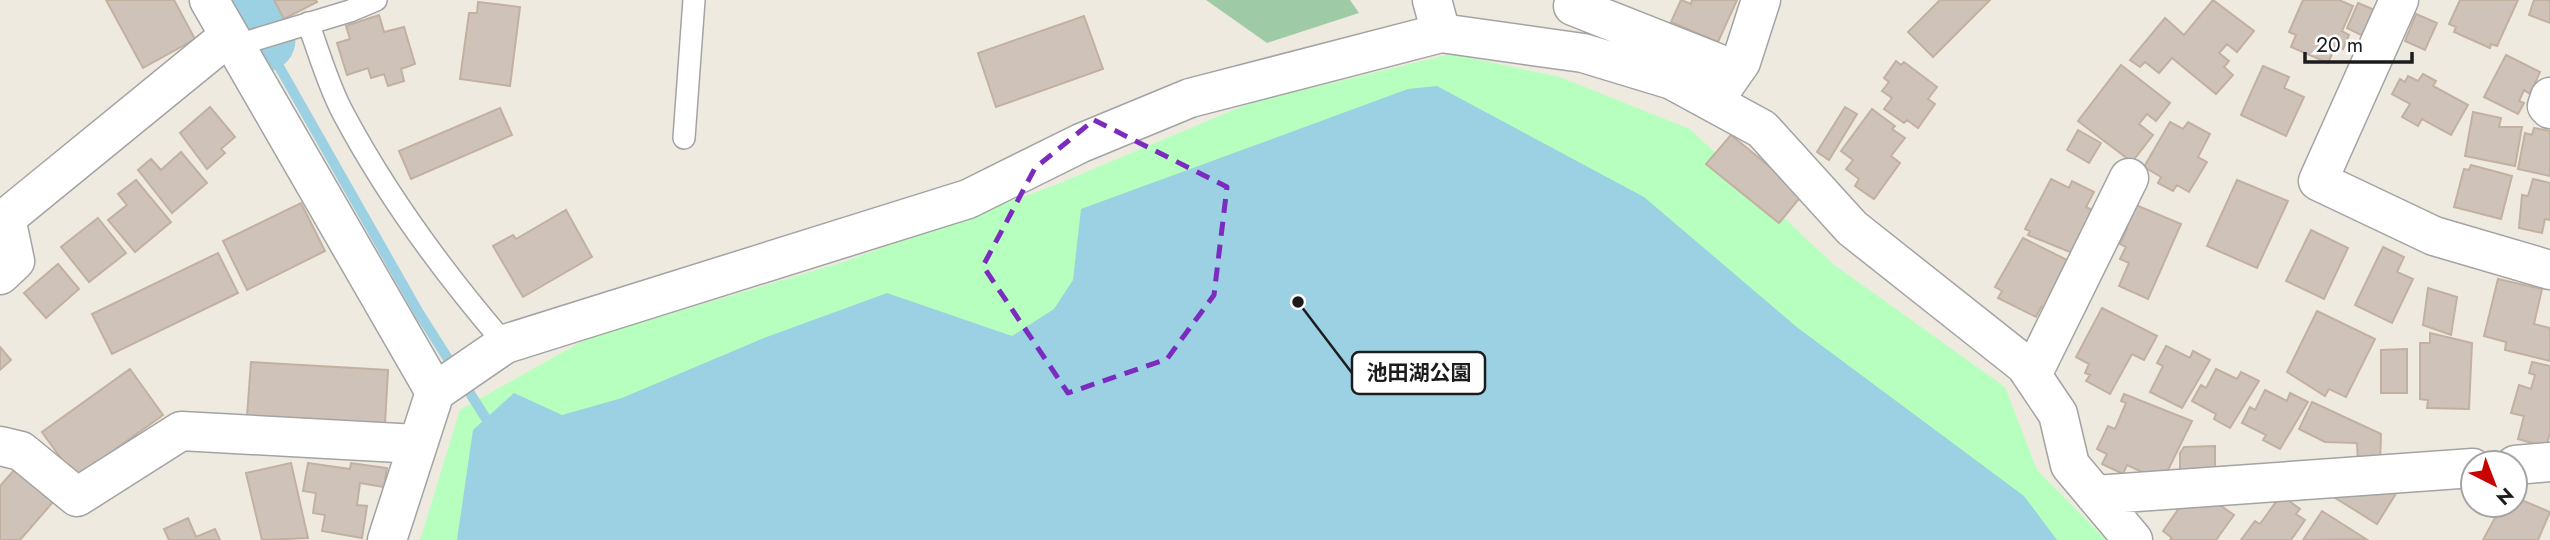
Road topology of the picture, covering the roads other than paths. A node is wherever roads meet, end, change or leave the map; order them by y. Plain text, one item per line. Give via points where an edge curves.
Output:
1 (208, 0) edge
2 (376, 0) edge
3 (694, 0) edge
4 (1761, 0) edge
5 (2399, 0) edge
6 (1573, 6) dead end
7 (1436, 16) edge
8 (308, 23) junction
9 (233, 42) junction
10 (1735, 69) junction
11 (2550, 97) edge
12 (1713, 102) junction
13 (2550, 109) edge
14 (684, 138) dead end
15 (2129, 178) dead end
16 (2550, 270) edge
17 (0, 275) edge
18 (467, 371) junction
19 (2032, 375) junction
20 (417, 444) junction
21 (0, 446) edge
22 (2550, 462) edge
23 (2529, 464) edge
24 (2459, 469) edge
25 (2095, 495) junction
26 (387, 540) edge
27 (2133, 540) edge

1 - 9 street
2 - 8 lane
3 - 14 lane
4 - 10 street
5 - 16 street via 2318,181 2434,236
6 - 10 street
7 - 12 street via 1672,80
7 - 18 street via 1190,98 1081,143 968,199
8 - 9 lane
8 - 18 lane via 342,110 387,189 454,285
9 - 17 street via 6,218 15,261
9 - 18 street
10 - 12 street
11 - 13 street
12 - 19 street via 1762,129 1852,228
15 - 19 street
18 - 20 street
19 - 25 street via 2058,414 2070,465
20 - 21 street via 181,431 78,497 21,451
20 - 26 street
22 - 23 street
24 - 25 street
25 - 27 street

